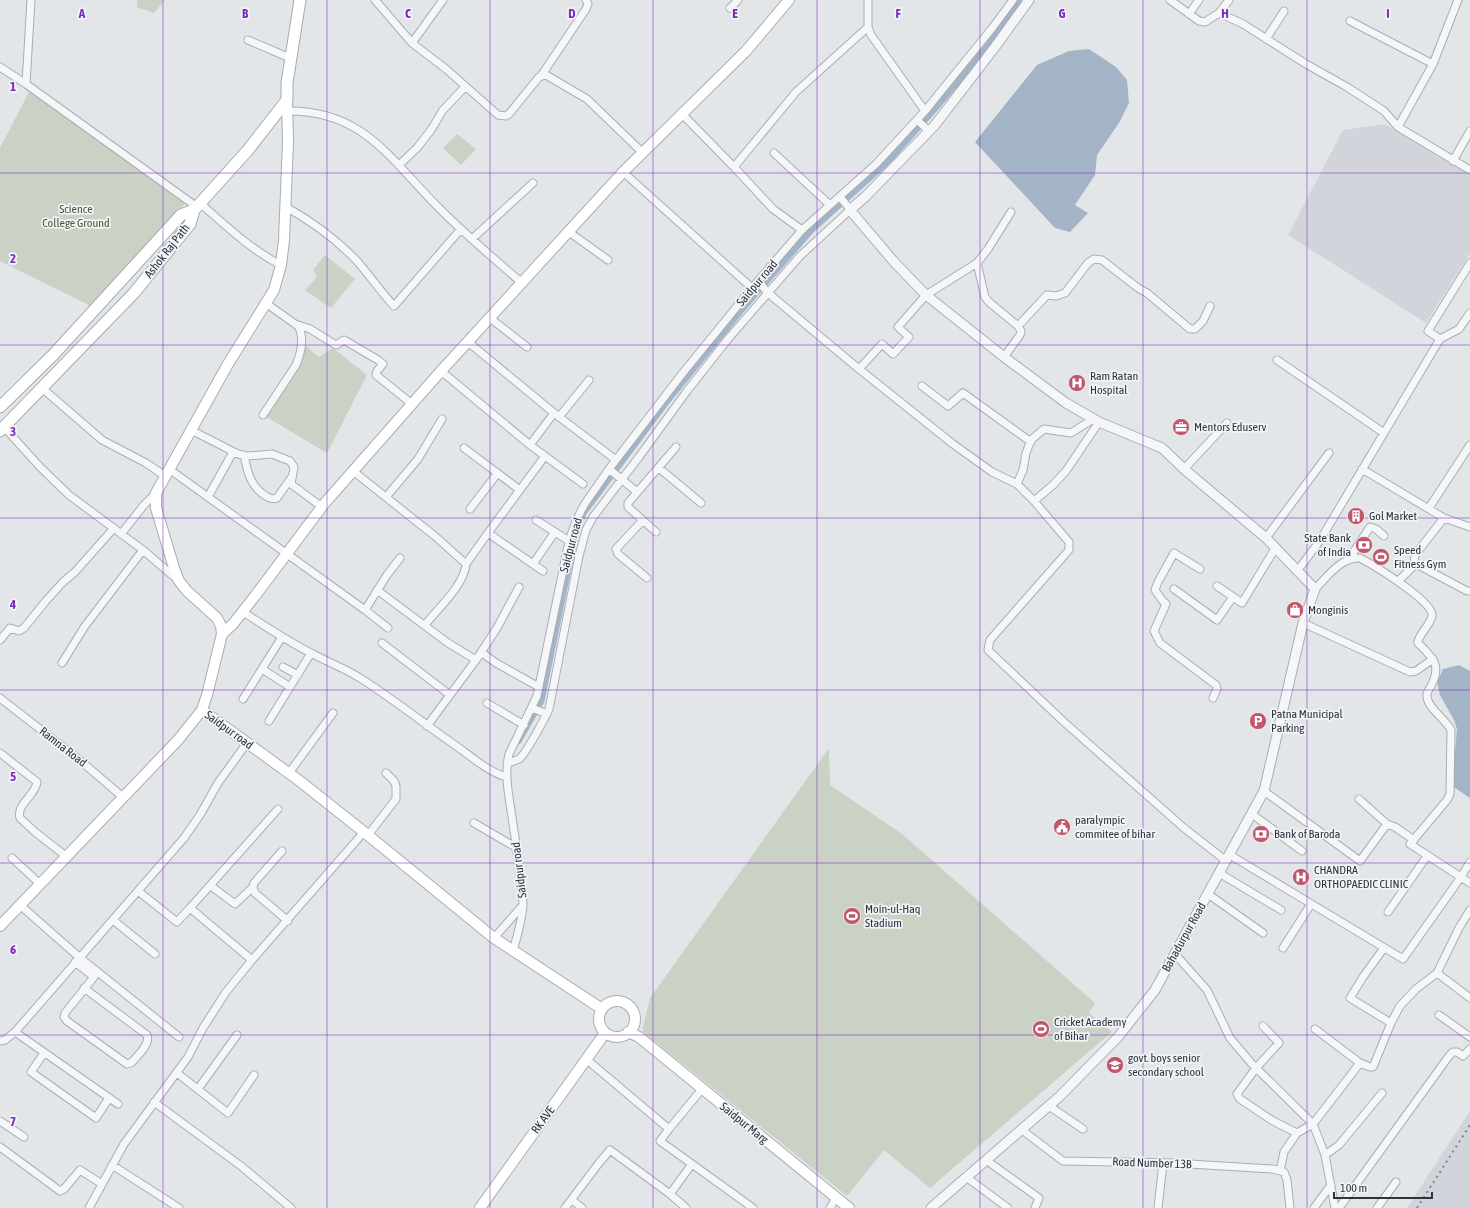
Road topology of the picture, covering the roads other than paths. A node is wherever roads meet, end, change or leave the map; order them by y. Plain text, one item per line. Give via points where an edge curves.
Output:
1 (31, 0) edge
2 (300, 0) edge
3 (375, 0) edge
4 (443, 0) edge
5 (586, 0) edge
6 (738, 0) edge
7 (790, 0) edge
8 (868, 0) edge
9 (1013, 0) edge
10 (1029, 0) edge
11 (1170, 0) edge
12 (1199, 0) edge
13 (1229, 0) edge
14 (1458, 0) edge
15 (730, 8) dead end
16 (1284, 11) dead end
17 (1219, 13) junction
18 (1189, 14) junction
19 (1350, 21) dead end
20 (868, 27) junction
21 (1266, 39) junction
22 (248, 40) dead end
23 (412, 43) junction
24 (290, 58) junction
25 (1433, 64) junction
26 (0, 68) edge
27 (541, 76) junction
28 (26, 84) junction
29 (465, 87) junction
30 (287, 100) junction
31 (287, 111) junction
32 (925, 111) junction
33 (682, 114) junction
34 (918, 121) junction
35 (1398, 128) junction
36 (928, 130) junction
37 (1470, 131) edge
38 (643, 153) junction
39 (774, 153) dead end
40 (1453, 161) junction
41 (399, 165) junction
42 (734, 167) junction
43 (1470, 170) edge
44 (623, 172) junction
45 (533, 183) dead end
46 (841, 199) junction
47 (830, 205) junction
48 (197, 207) junction
49 (286, 207) junction
50 (850, 208) junction
51 (1011, 212) dead end
52 (461, 229) junction
53 (802, 230) junction
54 (569, 232) junction
55 (472, 239) junction
56 (608, 260) dead end
57 (977, 263) junction
58 (1470, 263) edge
59 (281, 265) junction
60 (522, 282) junction
61 (759, 282) junction
62 (752, 288) junction
63 (768, 292) junction
64 (926, 295) junction
65 (267, 304) junction
66 (1210, 306) dead end
67 (1470, 313) edge
68 (490, 318) junction
69 (295, 324) junction
70 (1018, 326) junction
71 (1440, 339) junction
72 (468, 342) junction
73 (527, 347) dead end
74 (1004, 357) junction
75 (1277, 360) dead end
76 (859, 369) junction
77 (441, 371) junction
78 (589, 380) dead end
79 (922, 386) dead end
80 (42, 388) junction
81 (412, 404) junction
82 (0, 407) edge
83 (0, 412) edge
84 (263, 415) dead end
85 (557, 415) junction
86 (442, 419) dead end
87 (1096, 421) junction
88 (1227, 423) dead end
89 (4, 427) edge
90 (191, 430) junction
91 (1384, 433) junction
92 (1030, 442) junction
93 (530, 445) junction
94 (1470, 445) edge
95 (676, 447) dead end
96 (464, 448) dead end
97 (233, 452) junction
98 (1329, 453) dead end
99 (244, 455) junction
100 (545, 456) junction
101 (616, 460) junction
102 (659, 468) junction
103 (1184, 469) junction
104 (1362, 469) junction
105 (610, 470) junction
106 (353, 471) junction
107 (167, 472) junction
108 (497, 474) junction
109 (292, 477) junction
110 (620, 478) junction
111 (584, 484) dead end
112 (1017, 484) junction
113 (520, 490) junction
114 (637, 492) junction
115 (156, 493) junction
116 (208, 497) junction
117 (386, 497) junction
118 (1034, 501) junction
119 (701, 503) dead end
120 (322, 507) junction
121 (1429, 508) junction
122 (470, 510) dead end
123 (1444, 518) junction
124 (536, 520) dead end
125 (643, 520) junction
126 (1470, 527) edge
127 (114, 528) junction
128 (580, 528) junction
129 (555, 532) junction
130 (656, 532) dead end
131 (488, 533) junction
132 (121, 534) junction
133 (1384, 536) dead end
134 (1266, 538) junction
135 (569, 541) junction
136 (1276, 548) junction
137 (143, 550) junction
138 (287, 553) junction
139 (400, 558) dead end
140 (1349, 559) junction
141 (466, 564) junction
142 (533, 564) junction
143 (1414, 566) junction
144 (1200, 569) dead end
145 (1298, 570) junction
146 (543, 571) dead end
147 (647, 578) dead end
148 (179, 581) junction
149 (1398, 581) junction
150 (519, 586) dead end
151 (1217, 586) dead end
152 (1174, 589) dead end
153 (1315, 589) junction
154 (377, 590) junction
155 (1470, 591) edge
156 (1233, 597) junction
157 (365, 610) junction
158 (243, 612) junction
159 (1303, 623) junction
160 (425, 625) junction
161 (388, 628) dead end
162 (222, 634) junction
163 (282, 637) junction
164 (0, 640) edge
165 (382, 643) dead end
166 (481, 652) junction
167 (311, 653) junction
168 (1433, 659) junction
169 (476, 660) junction
170 (62, 663) dead end
171 (283, 667) dead end
172 (262, 669) junction
173 (298, 675) junction
174 (539, 687) junction
175 (290, 688) junction
176 (450, 696) junction
177 (0, 698) edge
178 (1213, 698) dead end
179 (243, 699) dead end
180 (487, 703) dead end
181 (534, 708) junction
182 (202, 710) junction
183 (334, 713) dead end
184 (545, 713) junction
185 (269, 721) dead end
186 (524, 725) junction
187 (427, 726) junction
188 (247, 743) junction
189 (0, 753) edge
190 (507, 764) junction
191 (289, 773) junction
192 (386, 773) dead end
193 (506, 776) junction
194 (1264, 791) junction
195 (124, 798) junction
196 (1360, 799) dead end
197 (278, 809) dead end
198 (1252, 814) junction
199 (474, 823) dead end
200 (1387, 824) junction
201 (366, 833) junction
202 (1414, 840) junction
203 (517, 848) junction
204 (282, 851) dead end
205 (1302, 851) dead end
206 (1427, 856) junction
207 (67, 857) junction
208 (12, 858) dead end
209 (1228, 858) junction
210 (1470, 862) edge
211 (1219, 873) junction
212 (1461, 877) junction
213 (1470, 883) edge
214 (40, 884) junction
215 (211, 886) junction
216 (252, 887) junction
217 (138, 892) junction
218 (1208, 894) junction
219 (523, 904) junction
220 (1311, 904) junction
221 (20, 905) junction
222 (190, 908) junction
223 (1281, 910) dead end
224 (1470, 910) edge
225 (1388, 912) dead end
226 (113, 920) junction
227 (288, 921) junction
228 (1, 924) edge
229 (1263, 933) dead end
230 (494, 938) junction
231 (1283, 948) dead end
232 (1384, 948) junction
233 (513, 950) junction
234 (155, 954) dead end
235 (1175, 954) junction
236 (77, 960) junction
237 (252, 960) junction
238 (1437, 973) junction
239 (84, 988) junction
240 (1470, 998) edge
241 (602, 1009) junction
242 (1439, 1015) dead end
243 (1391, 1023) junction
244 (1263, 1026) dead end
245 (631, 1028) junction
246 (1315, 1029) dead end
247 (15, 1032) junction
248 (606, 1033) junction
249 (237, 1035) dead end
250 (180, 1037) dead end
251 (1470, 1037) edge
252 (0, 1042) edge
253 (1470, 1049) edge
254 (44, 1052) junction
255 (586, 1060) junction
256 (1360, 1063) junction
257 (1256, 1068) junction
258 (177, 1072) junction
259 (254, 1075) dead end
260 (198, 1089) junction
261 (702, 1089) junction
262 (1382, 1093) dead end
263 (109, 1098) junction
264 (154, 1102) junction
265 (118, 1104) dead end
266 (1049, 1106) junction
267 (1, 1124) edge
268 (1313, 1124) junction
269 (669, 1129) junction
270 (1022, 1130) junction
271 (1083, 1130) dead end
272 (1297, 1133) junction
273 (24, 1136) dead end
274 (0, 1146) edge
275 (1325, 1155) junction
276 (986, 1160) junction
277 (1163, 1163) junction
278 (692, 1164) junction
279 (112, 1165) junction
280 (1280, 1171) junction
281 (966, 1177) junction
282 (1396, 1182) dead end
283 (102, 1184) junction
284 (1331, 1185) junction
285 (670, 1194) junction
286 (836, 1198) junction
287 (572, 1200) junction
288 (89, 1208) edge
289 (179, 1208) edge
290 (291, 1208) edge
291 (480, 1208) edge
292 (565, 1208) edge
293 (582, 1208) edge
294 (686, 1208) edge
295 (753, 1208) edge
296 (830, 1208) edge
297 (849, 1208) edge
298 (931, 1208) edge
299 (1008, 1208) edge
300 (1035, 1208) edge
301 (1158, 1208) edge
302 (1290, 1208) edge
303 (1314, 1208) edge
304 (1335, 1208) edge
305 (1339, 1208) edge
306 (1378, 1208) edge

1 - 28 street
2 - 24 main road
3 - 23 street
4 - 23 street
5 - 27 street via 586,9
6 - 15 street
7 - 33 main road via 746,50
8 - 20 street
9 - 32 street, Saidpur road
10 - 36 street
11 - 18 street
12 - 18 street
13 - 17 street
14 - 25 street
16 - 21 street
17 - 18 street via 1205,22
17 - 21 street
19 - 25 street
20 - 32 street via 871,35
20 - 42 street via 796,92
21 - 35 street via 1384,111
22 - 24 street
23 - 29 street
24 - 30 main road
25 - 35 street
26 - 28 street
27 - 29 street via 506,116 498,115
27 - 38 street via 550,77 586,99
28 - 48 street
29 - 41 street via 443,110 417,148
30 - 31 main road
30 - 48 main road, Ashok Raj Path via 248,150
31 - 41 street via 319,114 348,123 373,140
31 - 49 main road
32 - 34 street, Saidpur road
33 - 38 main road
33 - 42 street
34 - 36 street
34 - 46 street, Saidpur road
35 - 40 street
36 - 50 street via 866,196
37 - 40 street
38 - 44 main road
39 - 47 street
40 - 43 street
41 - 52 street
42 - 53 street via 774,209
44 - 54 main road
44 - 62 street
45 - 55 street
46 - 47 street, Saidpur road
46 - 50 street
47 - 53 street, Saidpur road
48 - 59 street
48 - 80 main road, Ashok Raj Path via 190,224 134,293
48 - 82 main road via 181,215 53,354
49 - 52 street via 341,246 394,306
49 - 59 main road
50 - 63 street via 814,242
50 - 64 street via 895,263
51 - 57 street
52 - 55 street
53 - 61 street, Saidpur road
54 - 56 street
54 - 60 main road
55 - 60 street
57 - 64 street
57 - 70 street via 985,297
58 - 71 street via 1428,331
59 - 65 main road
60 - 68 main road
61 - 62 street, Saidpur road
61 - 63 street
62 - 101 street, Saidpur road
63 - 76 street
63 - 110 street via 728,339
64 - 74 street
64 - 76 street via 898,327 909,337 894,354 882,344
65 - 69 street
65 - 90 main road via 228,364
66 - 70 street via 1203,320 1195,329 1190,329 1102,260 1094,259 1064,293 1056,296 1047,295
67 - 71 street via 1459,329
68 - 72 main road
68 - 73 street
69 - 81 street via 310,329 336,345 344,340 350,342 378,360 383,364 376,376
69 - 84 street via 301,331 299,358
70 - 74 street via 1020,335
71 - 91 street
72 - 77 main road
72 - 85 street
74 - 87 street via 1051,394
75 - 91 street
76 - 112 street via 953,444 992,472
77 - 81 main road
77 - 93 street
78 - 85 street
79 - 92 street via 948,406 963,393
80 - 89 main road, Ashok Raj Path
80 - 107 street via 102,440
81 - 106 main road
83 - 89 main road
85 - 93 street
85 - 101 street
86 - 117 street via 418,459
87 - 92 street via 1071,432 1044,429
87 - 103 street via 1162,448
87 - 118 street via 1066,471
88 - 103 street
89 - 127 street via 68,495
90 - 97 street
90 - 107 main road
91 - 104 street
92 - 112 street
93 - 100 street
94 - 121 street
95 - 102 street
96 - 108 street
97 - 99 street
97 - 116 street
98 - 134 street
99 - 109 street via 272,454 282,457 293,464
99 - 109 street via 250,479 259,491 270,499 277,498
100 - 111 street
100 - 113 street
101 - 105 street, Saidpur road
102 - 114 street
102 - 119 street
103 - 134 street
104 - 121 street
104 - 145 street via 1319,542
105 - 110 street
105 - 128 street, Saidpur road via 584,505
106 - 117 street
106 - 120 main road
107 - 115 main road
107 - 116 street
108 - 113 street
108 - 122 street
109 - 120 street via 291,484
110 - 114 street
110 - 128 street via 597,510
112 - 118 street
113 - 131 street
114 - 125 street via 627,505
115 - 132 street
115 - 148 main road via 156,508
116 - 138 street
117 - 141 street
118 - 209 street via 1069,542 1069,550 990,640 988,650 1064,722 1184,828
120 - 138 main road
121 - 123 street
123 - 126 street
123 - 143 street via 1415,555
124 - 129 street
125 - 130 street
125 - 147 street via 616,549 618,554
127 - 132 street
127 - 164 street via 24,628 19,631 10,628
128 - 135 street, Saidpur road
128 - 184 street via 577,564
129 - 135 street
129 - 142 street
131 - 141 street
131 - 142 street
132 - 137 street
133 - 140 street via 1370,527
134 - 136 street
135 - 174 street, Saidpur road
136 - 145 street
136 - 156 street via 1242,603
137 - 148 street
137 - 170 street via 85,626
138 - 157 street
138 - 158 main road
139 - 154 street
140 - 149 street via 1360,558
140 - 153 street via 1341,563
141 - 160 street via 465,572 457,586
142 - 146 street
143 - 149 street
143 - 155 street via 1423,567
144 - 178 street via 1174,553 1155,590 1166,604 1154,631 1160,642 1216,685
145 - 153 street
148 - 162 main road via 217,618
149 - 168 street via 1423,601 1432,612 1432,618 1418,643
150 - 166 street
151 - 156 street
152 - 156 street via 1217,620
153 - 159 street, Bahadurpur Road
154 - 157 street
154 - 160 street
157 - 161 street
158 - 162 main road
158 - 163 street
159 - 168 street via 1410,672 1416,671
159 - 194 street, Bahadurpur Road
160 - 169 street
162 - 182 main road
163 - 167 street
163 - 172 street
165 - 176 street
166 - 169 street
166 - 174 street
167 - 173 street
167 - 187 street via 358,676
168 - 202 street via 1436,676 1427,698 1451,730 1450,794
169 - 176 street
171 - 173 street
172 - 175 street
172 - 179 street
173 - 175 street
174 - 181 street, Saidpur road
175 - 185 street
176 - 187 street
177 - 195 street, Ramna Road
180 - 186 street
181 - 184 street
181 - 186 street, Saidpur road
182 - 188 main road, Saidpur road
182 - 195 main road
183 - 191 street
184 - 190 street via 522,755
186 - 190 street, Saidpur road via 509,754
187 - 193 street via 495,773
188 - 191 main road, Saidpur road
188 - 217 street via 218,783 184,838
189 - 207 street via 37,782 20,810 20,818
190 - 193 street, Saidpur road
191 - 201 main road, Saidpur road
192 - 201 street via 396,786 396,799
193 - 203 street, Saidpur road
194 - 198 street, Bahadurpur Road
194 - 200 street via 1360,861
195 - 207 main road
196 - 200 street
197 - 215 street
198 - 205 street
198 - 209 street, Bahadurpur Road
199 - 203 street
200 - 202 street
201 - 227 street
201 - 230 main road, Saidpur road
202 - 206 street via 1410,844
203 - 219 street, Saidpur road
204 - 216 street
206 - 212 street
206 - 225 street
207 - 214 main road
208 - 214 street
209 - 211 street, Bahadurpur Road
209 - 220 street
210 - 212 street
211 - 218 street, Bahadurpur Road
211 - 223 street
212 - 213 street
212 - 232 street via 1403,959
214 - 221 main road
215 - 216 street via 235,904
215 - 222 street
216 - 227 street via 255,893
217 - 222 street via 177,922
217 - 226 street
218 - 229 street
218 - 235 street, Bahadurpur Road
219 - 230 street
219 - 233 street, Saidpur road
220 - 231 street
220 - 232 street
221 - 228 main road
221 - 236 street
222 - 237 street
224 - 238 street
226 - 234 street
226 - 236 street
227 - 237 street
230 - 233 main road, Saidpur road
232 - 243 street via 1350,998
233 - 241 main road, Saidpur road
235 - 257 street via 1207,990 1230,1038
235 - 266 street, Bahadurpur Road via 1155,990 1118,1037
236 - 239 street via 94,977
236 - 247 street
236 - 250 street
237 - 258 street via 226,992
238 - 240 street
238 - 243 street via 1410,995 1400,1006
239 - 239 street via 65,1014 67,1022 126,1064 131,1063 148,1043 149,1038
241 - 245 main road via 610,1003 619,1001 628,1005 634,1013 635,1022
241 - 248 main road via 599,1017 600,1026
242 - 251 street
243 - 256 street via 1373,1066
244 - 257 street via 1278,1043
245 - 248 main road via 618,1037
245 - 261 main road, Saidpur Marg
246 - 256 street
247 - 252 street
247 - 254 street
248 - 255 main road, RK AVE
249 - 260 street
253 - 305 street via 1463,1056 1453,1052 1449,1056
254 - 263 street
254 - 263 street via 31,1072 96,1118
255 - 269 street
255 - 291 main road, RK AVE
256 - 268 street
257 - 268 street
257 - 272 street via 1237,1094 1240,1099
258 - 260 street
258 - 264 street
259 - 260 street via 228,1112
261 - 269 street
261 - 286 main road, Saidpur Marg
262 - 275 street via 1339,1145
263 - 265 street
264 - 279 street
264 - 290 street via 241,1166
266 - 270 street, Bahadurpur Road
266 - 271 street
267 - 273 street
268 - 272 street
268 - 275 street
269 - 278 street via 660,1141
270 - 276 street, Bahadurpur Road
270 - 277 street, Road Number 13B via 1064,1162
272 - 280 street via 1284,1152
274 - 283 street via 60,1191 80,1170
275 - 284 street
276 - 281 street, Bahadurpur Road
276 - 300 street via 1039,1198
277 - 280 street, Road Number 13B
277 - 301 street
278 - 285 street
278 - 295 street
279 - 283 street
279 - 289 street
280 - 302 street via 1284,1172 1287,1180
281 - 298 street, Bahadurpur Road
281 - 299 street
282 - 306 street
283 - 288 street
284 - 303 street
284 - 304 street
285 - 287 street via 610,1150
285 - 294 street
286 - 296 street
286 - 297 main road, Saidpur Marg
287 - 292 street
287 - 293 street

